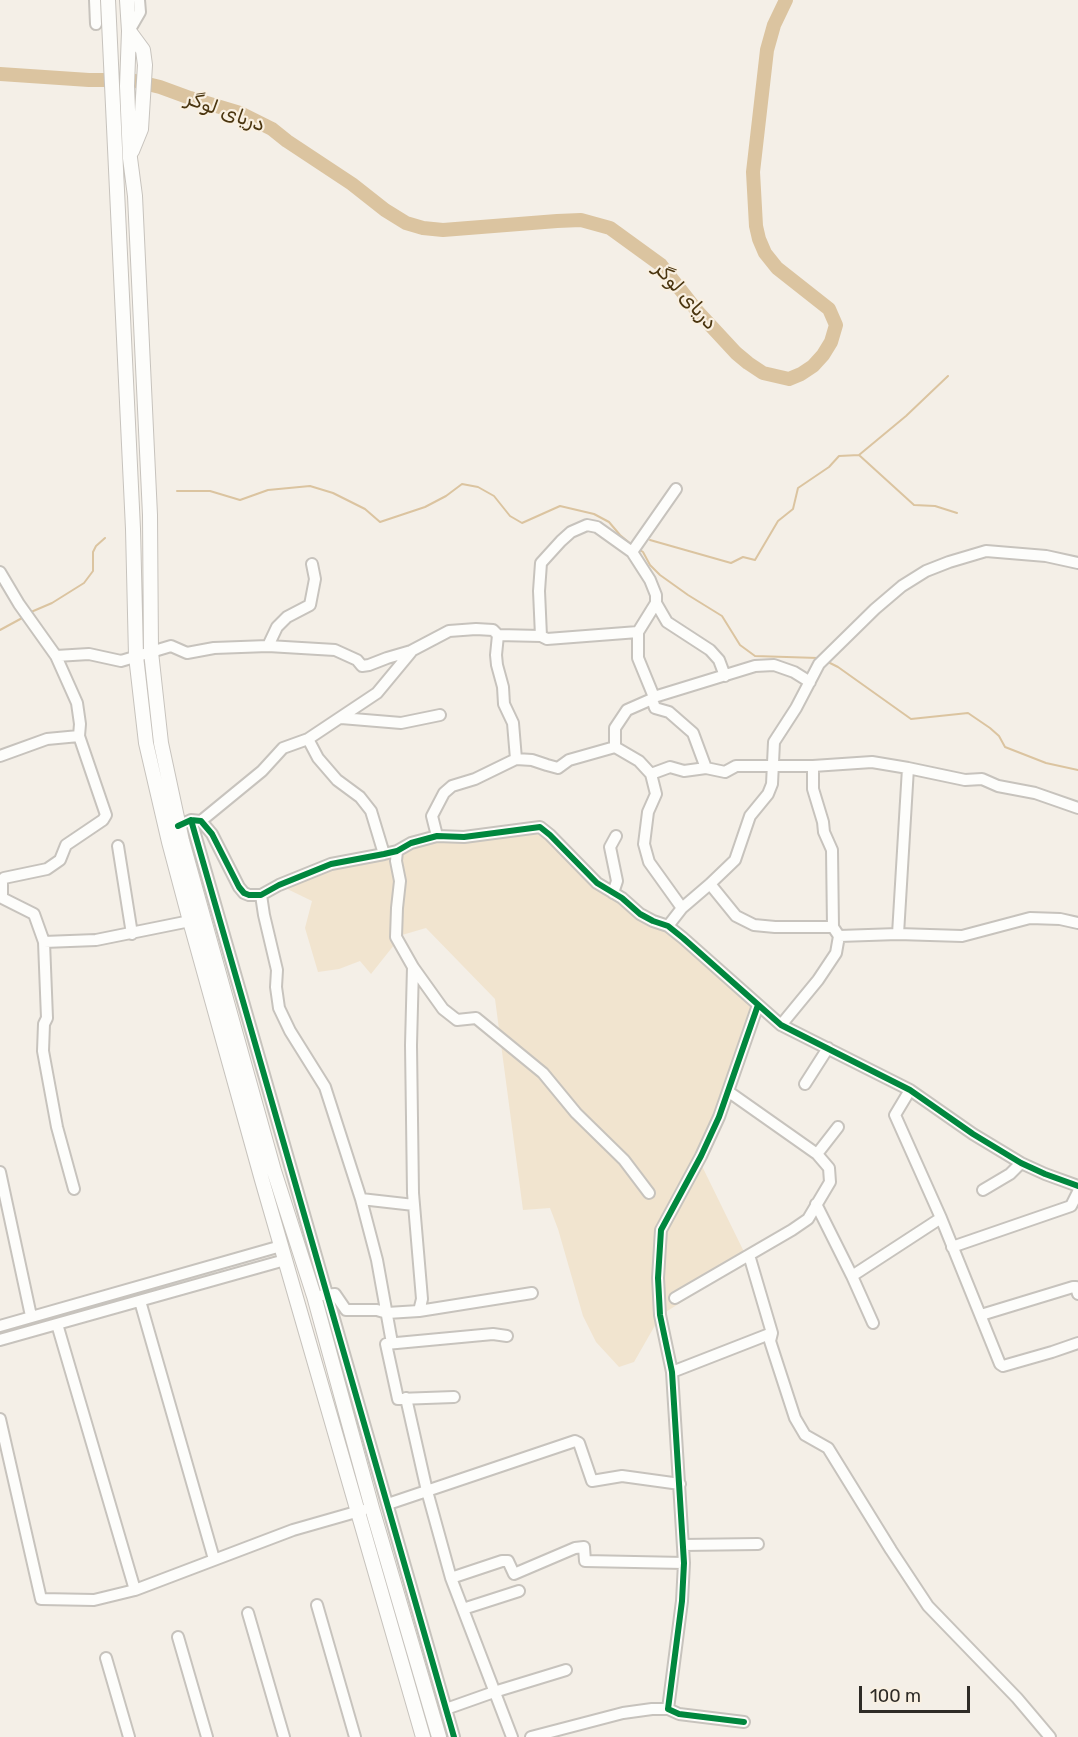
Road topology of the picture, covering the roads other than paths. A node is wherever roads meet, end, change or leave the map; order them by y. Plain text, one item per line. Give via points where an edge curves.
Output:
1 (94, 0) edge
2 (108, 0) edge
3 (127, 0) edge
4 (139, 0) edge
5 (96, 24) dead end
6 (129, 32) junction
7 (130, 158) junction
8 (676, 489) dead end
9 (634, 548) junction
10 (1078, 563) edge
11 (312, 564) dead end
12 (0, 572) edge
13 (656, 603) junction
14 (638, 632) junction
15 (498, 635) junction
16 (541, 636) junction
17 (268, 646) junction
18 (411, 651) junction
19 (151, 652) junction
20 (56, 656) junction
21 (136, 656) junction
22 (725, 676) junction
23 (810, 682) junction
24 (653, 698) junction
25 (440, 715) dead end
26 (341, 718) junction
27 (80, 736) junction
28 (308, 739) junction
29 (615, 747) junction
30 (0, 756) edge
31 (516, 759) junction
32 (772, 766) junction
33 (813, 766) junction
34 (706, 768) junction
35 (908, 768) junction
36 (651, 774) junction
37 (1078, 808) edge
38 (190, 822) junction
39 (437, 836) junction
40 (616, 836) dead end
41 (118, 846) dead end
42 (397, 851) junction
43 (384, 854) junction
44 (710, 885) junction
45 (613, 893) junction
46 (261, 895) junction
47 (1, 897) edge
48 (682, 908) junction
49 (190, 921) junction
50 (1078, 923) edge
51 (668, 926) junction
52 (836, 932) junction
53 (132, 934) junction
54 (898, 934) junction
55 (44, 942) junction
56 (413, 967) junction
57 (758, 1005) junction
58 (781, 1025) junction
59 (828, 1048) junction
60 (805, 1084) dead end
61 (910, 1090) junction
62 (729, 1092) junction
63 (838, 1127) dead end
64 (817, 1155) junction
65 (1021, 1163) junction
66 (0, 1172) edge
67 (1078, 1186) edge
68 (74, 1189) dead end
69 (983, 1190) dead end
70 (1078, 1192) edge
71 (649, 1193) dead end
72 (361, 1199) junction
73 (816, 1204) junction
74 (414, 1205) junction
75 (941, 1218) junction
76 (952, 1247) junction
77 (283, 1253) junction
78 (749, 1255) junction
79 (852, 1276) junction
80 (532, 1293) dead end
81 (1078, 1294) edge
82 (321, 1295) junction
83 (675, 1298) dead end
84 (140, 1301) junction
85 (419, 1311) junction
86 (387, 1313) junction
87 (981, 1315) junction
88 (31, 1316) junction
89 (873, 1323) dead end
90 (57, 1324) junction
91 (0, 1326) edge
92 (772, 1332) junction
93 (507, 1336) dead end
94 (0, 1340) edge
95 (392, 1343) junction
96 (1078, 1343) edge
97 (672, 1372) junction
98 (454, 1396) dead end
99 (406, 1398) junction
100 (0, 1419) edge
101 (680, 1484) junction
102 (427, 1491) junction
103 (388, 1504) junction
104 (372, 1508) junction
105 (358, 1512) junction
106 (758, 1544) dead end
107 (683, 1545) junction
108 (214, 1559) junction
109 (684, 1563) junction
110 (451, 1578) junction
111 (135, 1590) junction
112 (519, 1591) dead end
113 (317, 1605) dead end
114 (463, 1609) junction
115 (248, 1614) dead end
116 (178, 1637) dead end
117 (106, 1658) dead end
118 (566, 1670) dead end
119 (494, 1692) junction
120 (446, 1709) junction
121 (668, 1709) junction
122 (744, 1722) dead end
123 (129, 1737) edge
124 (207, 1737) edge
125 (285, 1737) edge
126 (355, 1737) edge
127 (423, 1737) edge
128 (439, 1737) edge
129 (454, 1737) edge
130 (512, 1737) edge
131 (531, 1737) edge
132 (1050, 1737) edge

1 - 5 street
2 - 21 main road
3 - 6 main road
4 - 6 street via 140,12
6 - 7 main road
6 - 7 main road via 143,50 145,65 141,129
7 - 19 main road via 150,515
8 - 9 street
9 - 13 street
9 - 16 street via 587,525 561,541 541,563
10 - 23 street via 986,551 926,571 875,609 822,661
11 - 17 street via 315,579 310,605 287,617
12 - 20 street
13 - 14 street
13 - 22 street via 667,622 710,650
14 - 16 street via 547,639
14 - 24 street via 638,658
15 - 16 street
15 - 18 street via 493,630 449,632
15 - 31 street via 497,665 504,704 513,723
17 - 18 street via 335,650 362,666
17 - 19 street via 187,653 171,645
18 - 26 street via 377,693
19 - 21 street
19 - 38 main road via 161,743
20 - 21 street via 89,654 120,661
20 - 27 street via 77,703
21 - 49 main road via 146,743
22 - 23 street via 755,666 774,665
22 - 24 street
23 - 32 street via 774,742
24 - 29 street via 627,710 615,728
24 - 34 street via 655,708 669,712 693,733
25 - 26 street via 401,723
26 - 28 street
27 - 30 street via 47,739
27 - 47 street via 106,815 66,845 60,860 47,869 4,878
28 - 38 street via 283,748 262,771
28 - 43 street via 337,780 371,811
29 - 31 street via 569,760 558,768
29 - 36 street via 639,760
31 - 39 street via 444,793 432,816
32 - 33 street
32 - 34 street via 736,766 725,772
32 - 44 street via 768,795 750,816 735,860
33 - 35 street via 872,762
33 - 52 street via 813,789 832,850
34 - 36 street via 684,771 670,766
35 - 37 street via 965,780 982,779
35 - 54 street
36 - 48 street via 656,794 648,812 644,844 648,862
38 - 46 street via 212,834 244,893
38 - 82 main road via 274,1171
39 - 42 street
39 - 45 street via 464,837 540,827 597,883
40 - 45 street via 610,847 617,881
41 - 53 street
42 - 43 street
42 - 56 street via 400,881 396,937
43 - 46 street via 331,864
44 - 48 street
44 - 52 street via 736,916 754,925
45 - 51 street via 640,914
46 - 72 street via 278,970 279,1008 325,1087
47 - 55 street via 34,914
48 - 51 street
49 - 53 street
49 - 77 main road
50 - 54 street via 1030,918 962,936
51 - 57 street
52 - 54 street
52 - 58 street via 836,953
53 - 55 street
55 - 68 street via 43,1051
56 - 71 street via 443,1009 457,1020 477,1018 543,1072
56 - 74 street
57 - 58 street
57 - 62 street
58 - 59 street
59 - 60 street
59 - 61 street
61 - 65 street
61 - 75 street via 895,1115
62 - 64 street
62 - 97 street via 701,1156 661,1230 660,1315
63 - 64 street
64 - 73 street via 829,1168 830,1182
65 - 67 street
65 - 69 street
66 - 88 street
70 - 76 street via 1071,1206
72 - 74 street
72 - 86 street
73 - 78 street via 808,1219
73 - 79 street
74 - 85 street via 422,1299
75 - 76 street
75 - 79 street
76 - 87 street
77 - 84 street
77 - 88 street
77 - 105 main road
78 - 83 street
78 - 92 street
79 - 89 street
80 - 85 street
81 - 87 street via 1073,1287
82 - 86 street via 335,1294 346,1310
82 - 103 street
82 - 104 main road
84 - 90 street
84 - 108 street
85 - 86 street
86 - 95 street
87 - 96 street via 1003,1366
88 - 91 street
90 - 94 street
90 - 111 street
92 - 97 street
92 - 132 street via 770,1341 795,1418 806,1435 828,1448 928,1606
93 - 95 street
95 - 99 street via 386,1344 398,1399
97 - 101 street
98 - 99 street
99 - 102 street
100 - 111 street via 42,1599 94,1600
101 - 102 street via 622,1476 592,1481 575,1441
101 - 107 street
102 - 103 street
102 - 110 street
103 - 120 street
104 - 105 street
104 - 128 main road
105 - 108 street via 293,1530
105 - 127 main road
106 - 107 street
107 - 109 street
108 - 111 street
109 - 110 street via 585,1561 584,1547 514,1574 508,1561 502,1561
109 - 121 street
110 - 114 street
112 - 114 street
113 - 126 street
114 - 119 street
115 - 125 street
116 - 124 street
117 - 123 street
118 - 119 street
119 - 120 street
119 - 130 street
120 - 129 street
121 - 122 street via 679,1714
121 - 131 street via 623,1713

